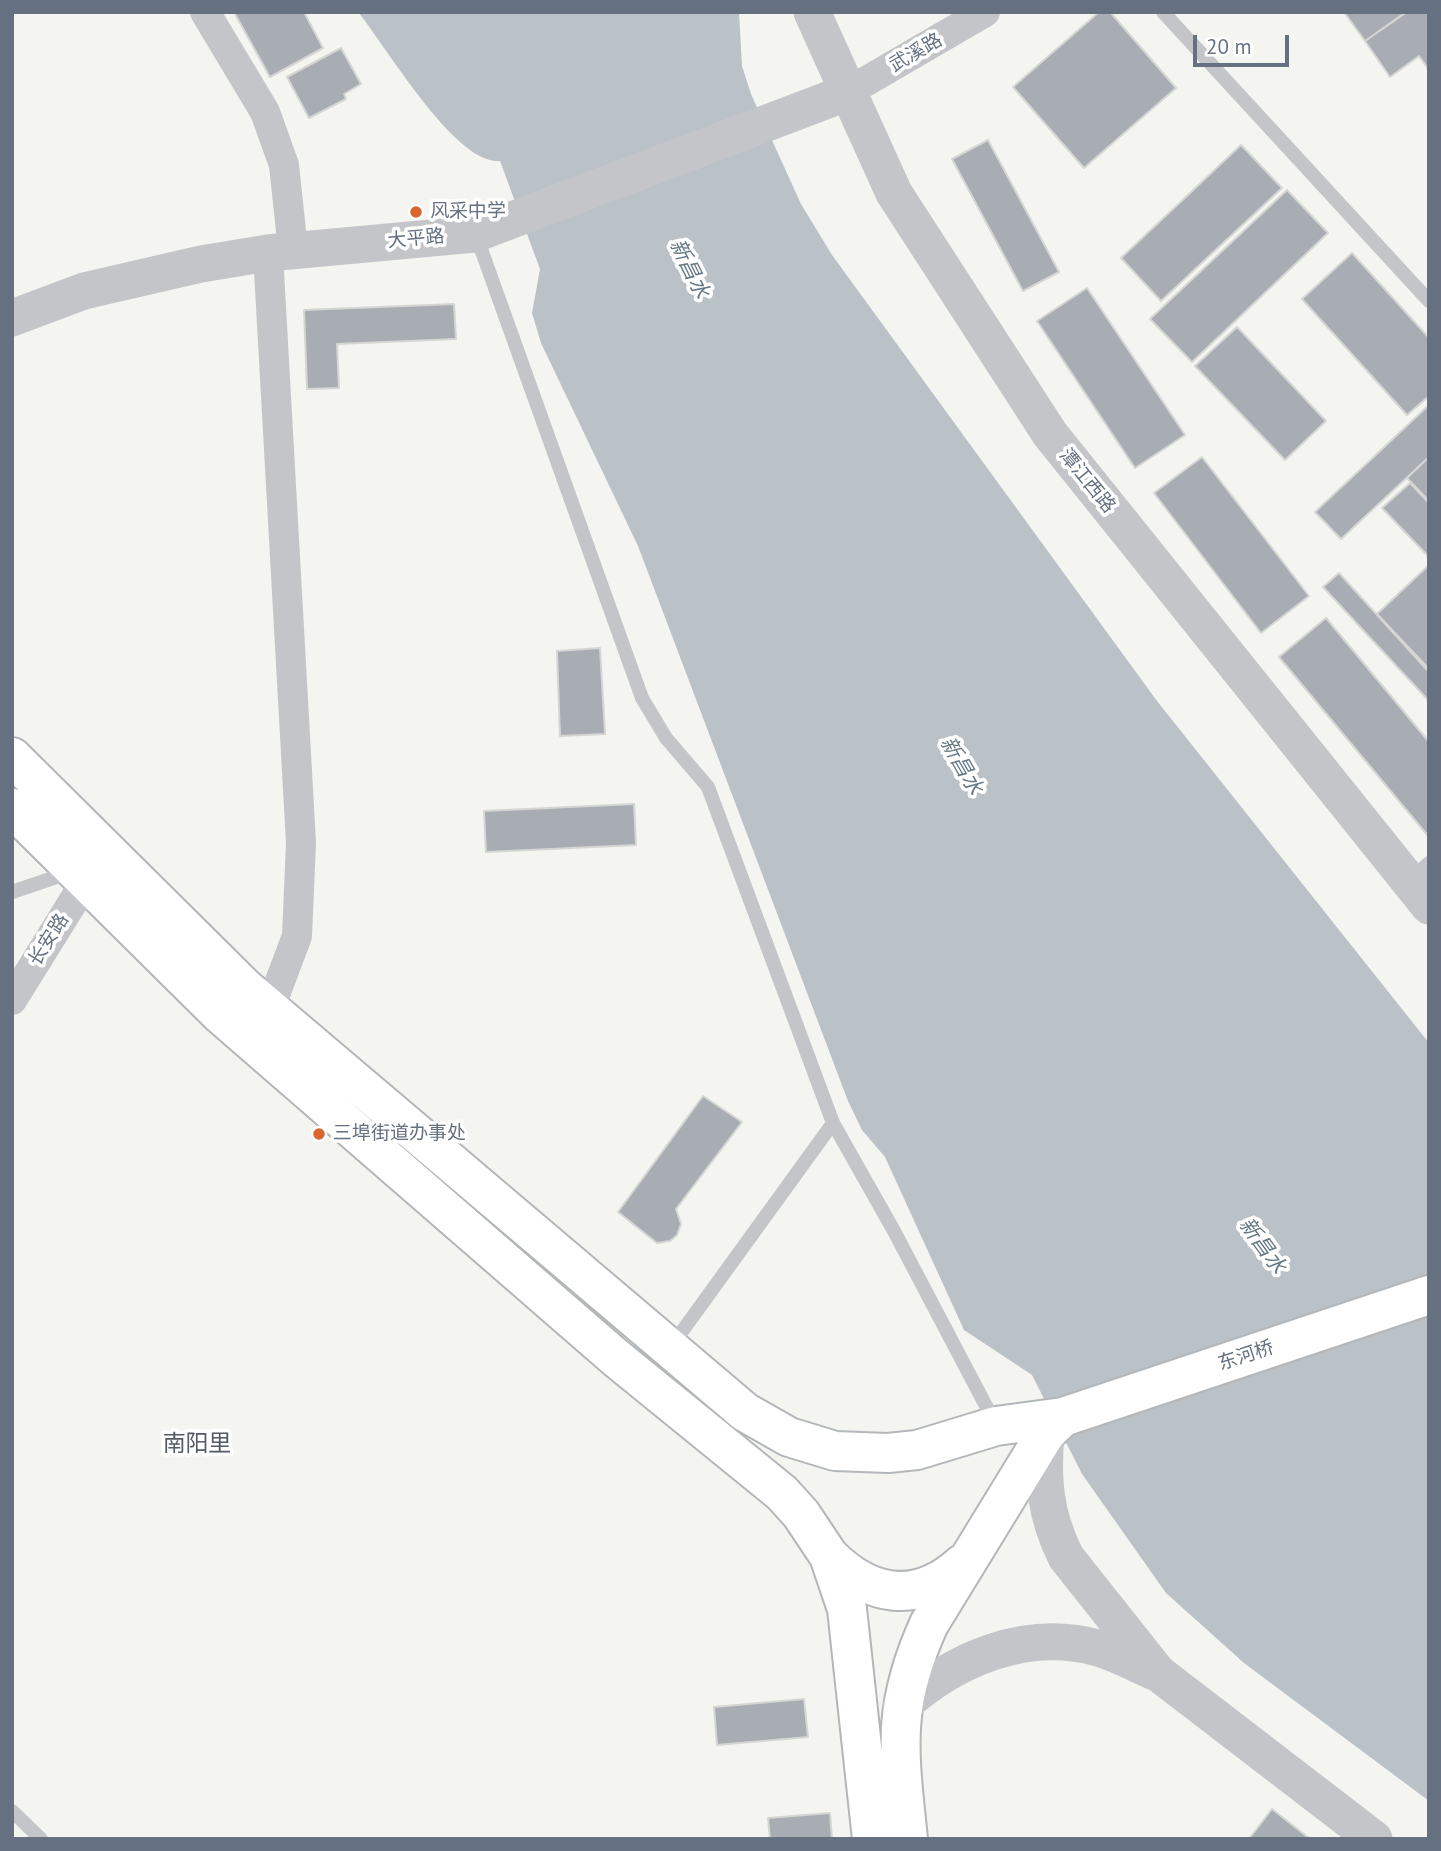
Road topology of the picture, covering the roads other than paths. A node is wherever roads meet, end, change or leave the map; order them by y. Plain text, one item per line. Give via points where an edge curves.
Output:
1 (205, 12) edge
2 (812, 12) edge
3 (985, 12) edge
4 (1163, 12) edge
5 (846, 93) junction
6 (475, 234) junction
7 (281, 252) junction
8 (1429, 302) edge
9 (12, 318) edge
10 (12, 757) edge
11 (12, 808) edge
12 (81, 876) junction
13 (1422, 883) edge
14 (12, 892) edge
15 (12, 1000) edge
16 (270, 1008) junction
17 (833, 1123) junction
18 (1429, 1295) edge
19 (670, 1348) junction
20 (1055, 1425) junction
21 (996, 1426) junction
22 (829, 1556) junction
23 (968, 1558) junction
24 (1158, 1673) junction
25 (901, 1707) junction
26 (12, 1811) edge
27 (41, 1839) edge
28 (872, 1839) edge
29 (908, 1839) edge
30 (1374, 1839) edge

1 - 7 street via 270,126 284,165
2 - 5 street, 潭江西路
3 - 5 street, 武溪路
4 - 8 lane
5 - 6 street, 大平路
5 - 13 street, 潭江西路 via 894,192 1050,434
6 - 7 street, 大平路
6 - 17 lane via 642,698 666,737 708,787 718,809
7 - 9 street, 大平路 via 136,276
7 - 16 street via 301,843 297,936
10 - 16 main road, 东河桥
11 - 12 main road
12 - 14 lane
12 - 15 street, 长安路
12 - 22 main road via 221,1015 616,1358 782,1493
16 - 19 main road, 东河桥
17 - 19 lane
17 - 21 lane
18 - 20 main road, 东河桥
19 - 21 main road, 东河桥 via 767,1426 835,1451 917,1450
20 - 21 main road, 东河桥
20 - 23 main road
20 - 24 street via 1043,1475 1057,1539 1066,1557
22 - 23 main road via 855,1578 884,1590 912,1592 938,1582
22 - 28 main road via 847,1609
23 - 25 main road via 925,1634
24 - 25 street via 1099,1649 1029,1643 973,1658 946,1672
24 - 30 street
25 - 29 main road
26 - 27 lane

